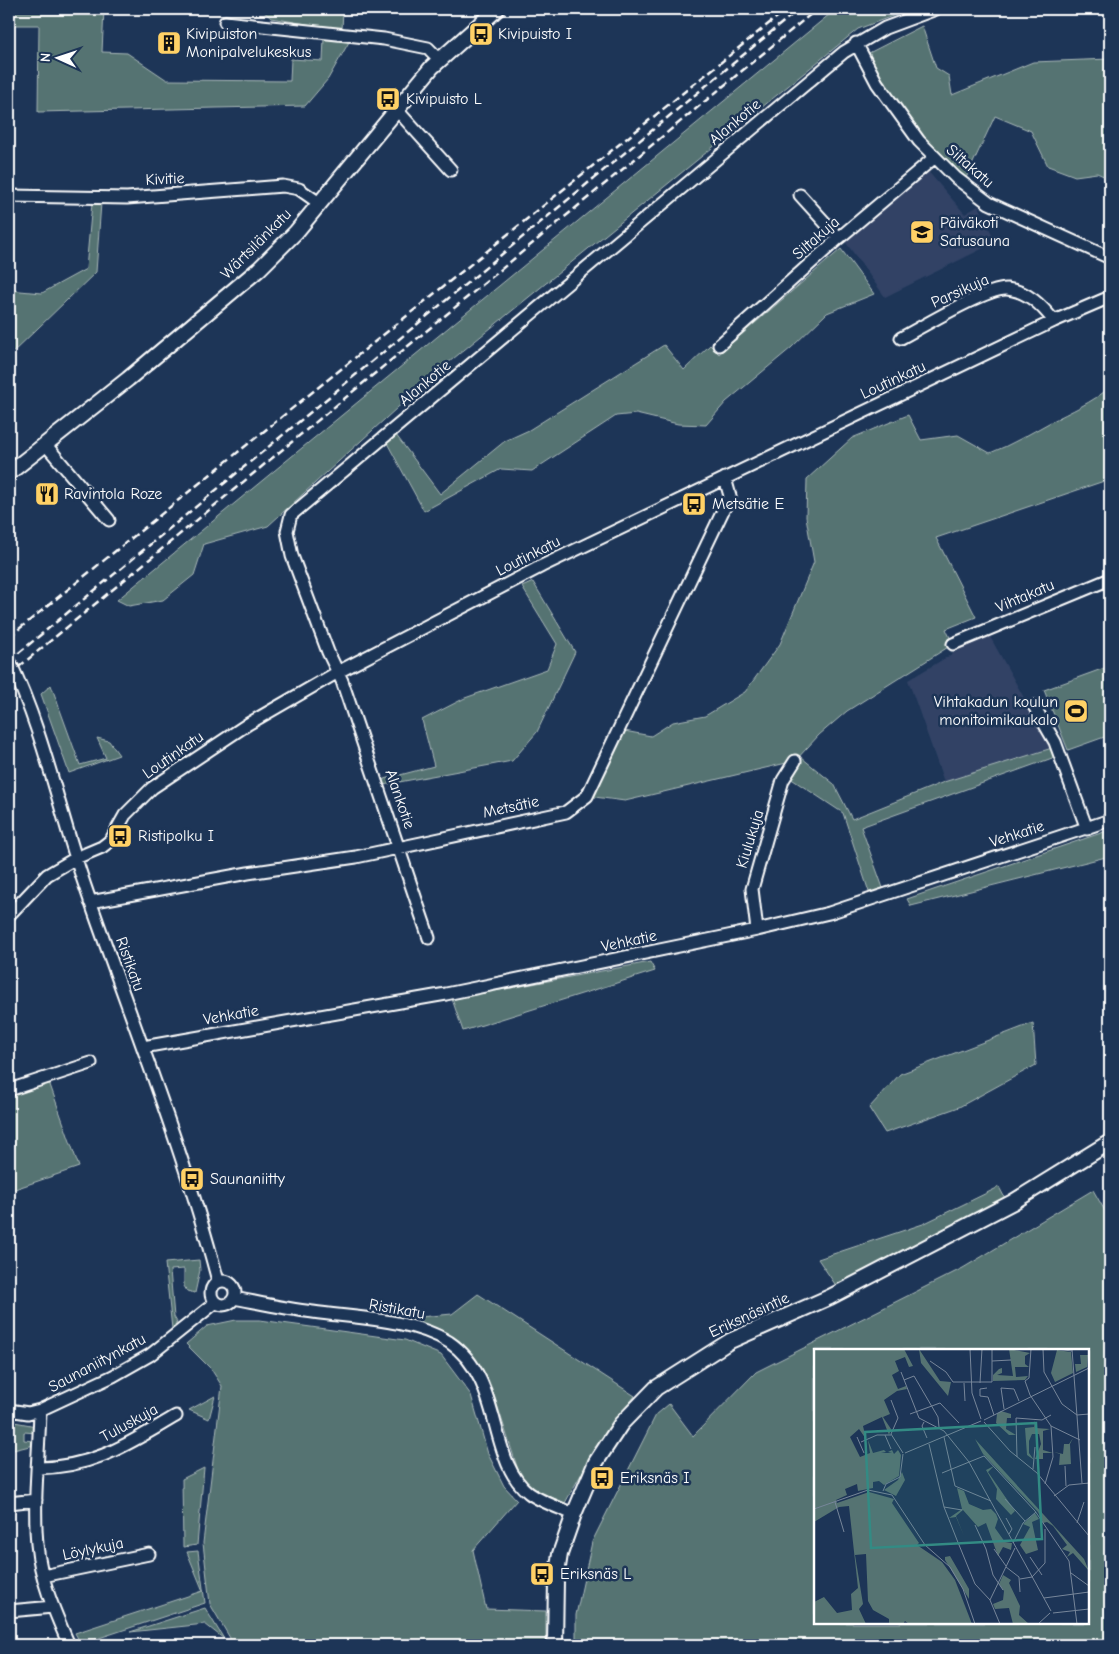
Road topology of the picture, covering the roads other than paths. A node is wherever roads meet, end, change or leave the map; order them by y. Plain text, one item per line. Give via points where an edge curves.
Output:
1 (497, 9) edge
2 (936, 9) edge
3 (225, 22) dead end
4 (856, 43) junction
5 (439, 59) junction
6 (397, 110) junction
7 (935, 157) junction
8 (451, 170) dead end
9 (800, 195) dead end
10 (9, 196) edge
11 (318, 203) junction
12 (839, 238) junction
13 (1110, 258) edge
14 (1110, 297) edge
15 (1054, 321) junction
16 (901, 338) dead end
17 (719, 345) dead end
18 (46, 445) junction
19 (9, 473) edge
20 (725, 478) junction
21 (109, 520) dead end
22 (1110, 579) edge
23 (953, 644) dead end
24 (9, 660) edge
25 (338, 672) junction
26 (1034, 706) dead end
27 (795, 761) dead end
28 (1110, 820) edge
29 (1087, 829) junction
30 (400, 847) junction
31 (76, 858) junction
32 (90, 902) junction
33 (9, 915) edge
34 (757, 930) junction
35 (429, 938) dead end
36 (143, 1047) junction
37 (91, 1063) dead end
38 (9, 1090) edge
39 (1110, 1142) edge
40 (218, 1281) junction
41 (234, 1298) junction
42 (215, 1303) junction
43 (9, 1410) edge
44 (40, 1410) junction
45 (176, 1416) dead end
46 (38, 1468) junction
47 (36, 1500) junction
48 (9, 1503) edge
49 (574, 1514) junction
50 (149, 1554) dead end
51 (43, 1576) junction
52 (53, 1606) junction
53 (9, 1611) edge
54 (69, 1645) edge
55 (555, 1645) edge

1 - 5 street, Wärtsilänkatu
2 - 4 street, Alankotie
3 - 5 street via 384,39 428,48
4 - 7 street, Siltakatu via 877,83
4 - 25 street, Alankotie via 292,515 287,530 292,556
5 - 6 street, Wärtsilänkatu
6 - 8 street
6 - 11 street, Wärtsilänkatu
7 - 12 street, Siltakuja
7 - 13 street, Siltakatu via 989,203
9 - 12 street
10 - 11 street, Kivitie via 127,198 283,186 299,189
11 - 18 street, Wärtsilänkatu via 296,232 259,270
12 - 17 street, Siltakuja
14 - 15 street, Loutinkatu
15 - 16 street, Parsikuja via 1042,305 1026,294 1007,289 976,300
15 - 20 street, Loutinkatu
18 - 19 street, Wärtsilänkatu
18 - 21 street
20 - 25 street, Loutinkatu via 542,566
20 - 30 street, Metsätie via 730,496 587,796 566,812
22 - 23 street, Vihtakatu
24 - 31 street, Ristikatu via 44,750
25 - 30 street, Alankotie
25 - 31 street, Loutinkatu via 257,719 152,788 125,815 111,840
26 - 29 street via 1055,742
27 - 34 street, Kiulukuja via 784,780 752,889
28 - 29 street, Vehkatie
29 - 34 street, Vehkatie via 829,913
30 - 32 street, Metsätie
30 - 35 street, Alankotie
31 - 32 street, Ristikatu
31 - 33 street, Loutinkatu via 47,875
32 - 36 street, Ristikatu
34 - 36 street, Vehkatie via 446,994
36 - 40 street, Ristikatu
37 - 38 street
39 - 49 street, Eriksnäsintie via 1013,1202 830,1297 730,1341 663,1382 616,1432 596,1462
40 - 41 street via 232,1284 236,1292
40 - 42 street via 210,1294
41 - 42 street via 224,1305
41 - 49 street, Ristikatu via 407,1326 429,1332 450,1343 472,1365 486,1389 515,1479 530,1494
42 - 44 street, Saunaniitynkatu via 150,1355
43 - 44 street, Saunaniitynkatu
44 - 46 street
45 - 46 street, Tuluskuja via 106,1456 68,1466
46 - 47 street
47 - 48 street
47 - 51 street via 37,1546
49 - 55 street, Eriksnäsintie via 560,1554 556,1580
50 - 51 street, Löylykuja
51 - 52 street
52 - 53 street
52 - 54 street

